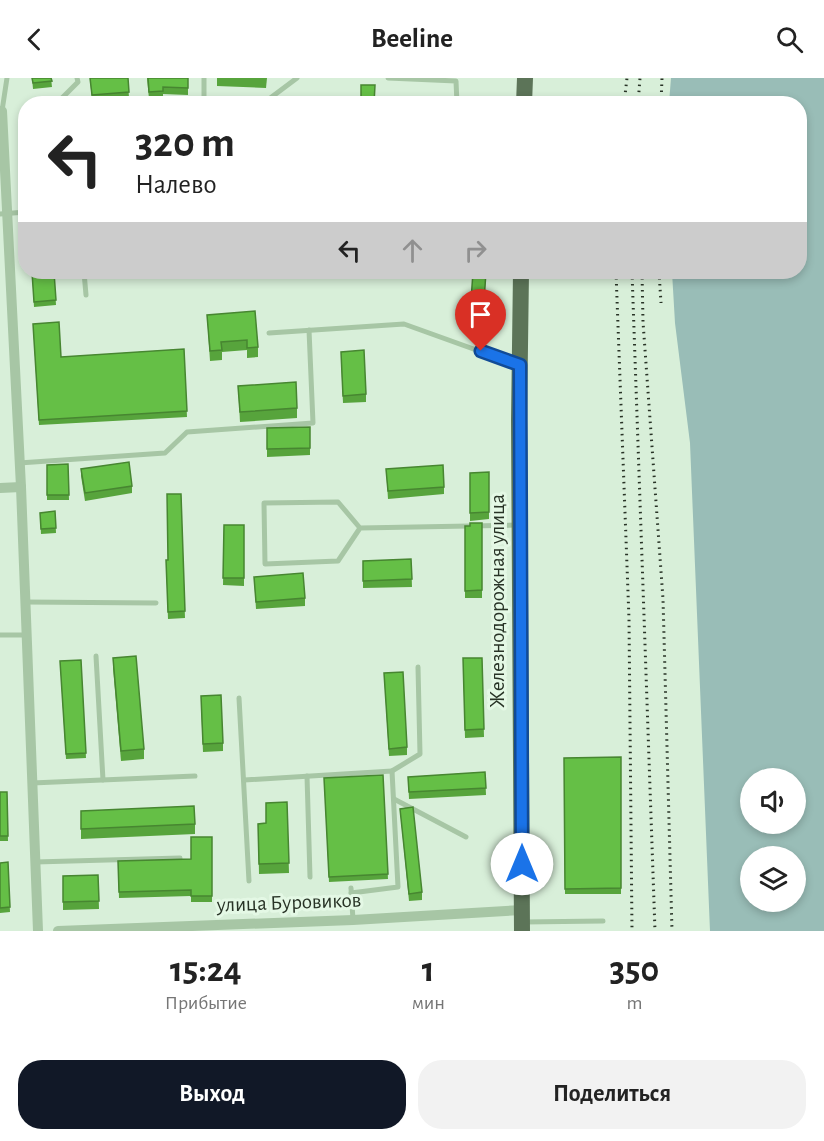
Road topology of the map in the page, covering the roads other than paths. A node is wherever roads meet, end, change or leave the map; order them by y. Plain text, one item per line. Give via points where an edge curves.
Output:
1 (7, 78) edge
2 (77, 78) edge
3 (204, 78) edge
4 (297, 78) edge
5 (388, 78) edge
6 (525, 78) edge
7 (64, 96) edge
8 (204, 96) edge
9 (273, 96) edge
10 (457, 96) edge
11 (524, 96) edge
12 (1, 111) edge
13 (18, 212) edge
14 (3, 213) edge
15 (85, 279) edge
16 (521, 279) edge
17 (86, 296) dead end
18 (309, 330) junction
19 (269, 333) dead end
20 (520, 365) junction
21 (19, 463) junction
22 (21, 487) junction
23 (0, 488) edge
24 (519, 525) junction
25 (360, 528) junction
26 (25, 602) junction
27 (156, 603) dead end
28 (26, 634) junction
29 (0, 635) edge
30 (96, 656) dead end
31 (418, 667) dead end
32 (239, 698) dead end
33 (392, 771) junction
34 (195, 776) dead end
35 (307, 776) junction
36 (103, 780) junction
37 (244, 780) junction
38 (32, 783) junction
39 (394, 798) junction
40 (466, 837) dead end
41 (180, 858) edge
42 (35, 862) junction
43 (310, 877) dead end
44 (249, 881) dead end
45 (522, 921) edge
46 (603, 921) dead end
47 (353, 925) edge
48 (38, 931) edge
49 (58, 931) edge

1 - 12 lane
2 - 7 lane via 78,82
3 - 8 lane
4 - 9 lane
5 - 10 lane via 456,81
6 - 11 main road
12 - 14 street
13 - 14 lane
14 - 21 street
15 - 17 lane
16 - 20 main road, Железнодорожная улица
18 - 19 lane
18 - 20 lane via 404,324
18 - 21 lane via 314,423 187,432 165,453
20 - 24 main road, Железнодорожная улица
21 - 22 street
22 - 23 street
22 - 26 street
24 - 25 lane
24 - 45 main road, Железнодорожная улица
25 - 25 lane via 338,561 265,564 264,503 338,502
26 - 27 lane
26 - 28 street
28 - 29 lane
28 - 38 street
30 - 36 lane
31 - 33 lane via 420,754
32 - 37 lane
33 - 35 lane
33 - 39 lane
34 - 36 lane
35 - 37 lane
35 - 43 lane
36 - 38 lane
37 - 44 lane
38 - 42 street
39 - 40 lane
39 - 47 lane via 398,887 351,891
41 - 42 lane
42 - 48 street
45 - 46 lane
45 - 47 street, улица Буровиков
47 - 49 street, улица Буровиков

